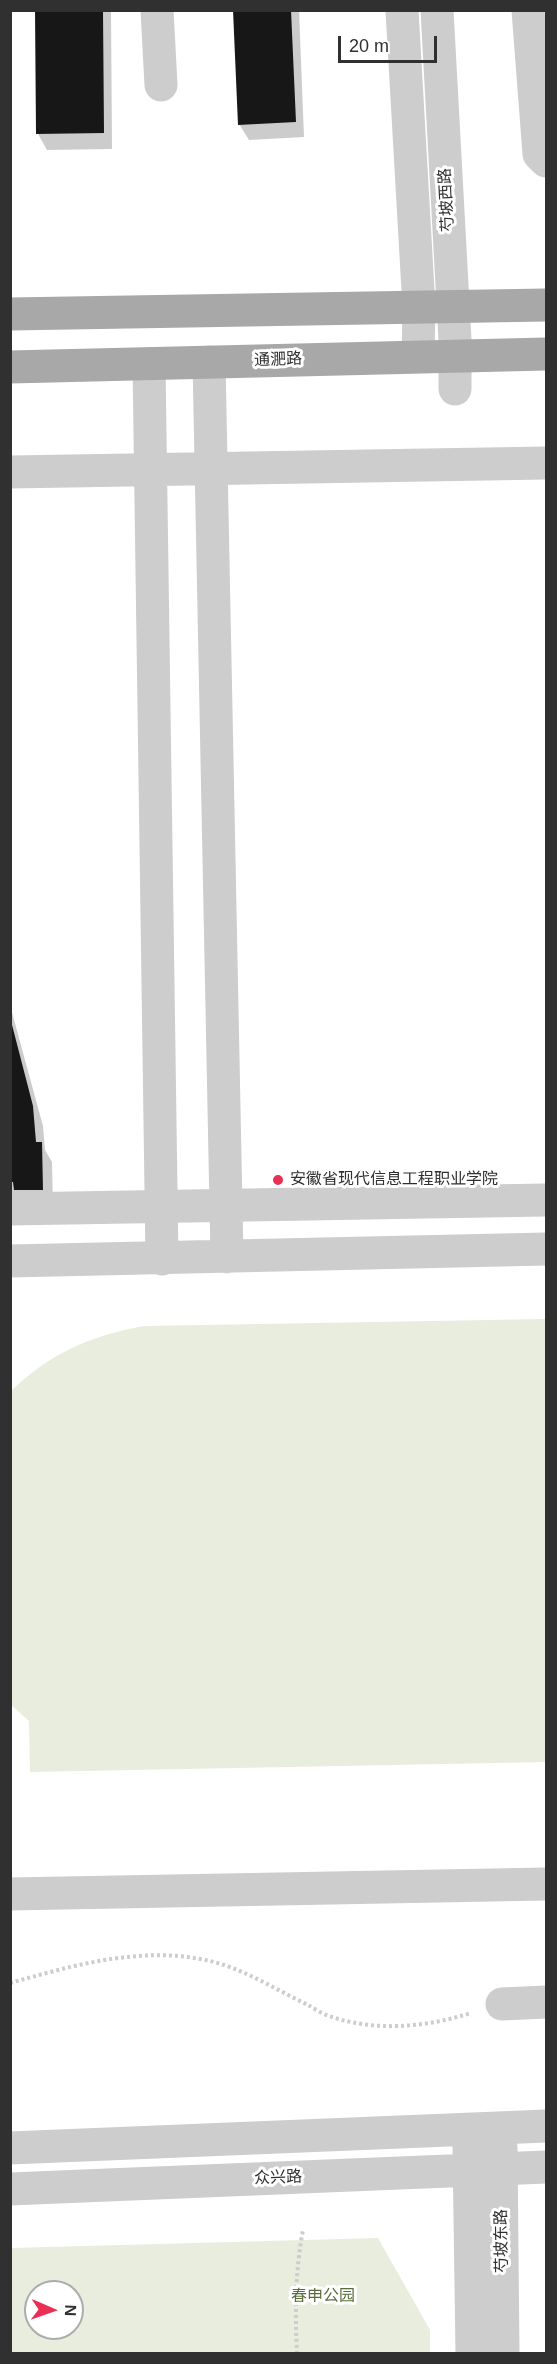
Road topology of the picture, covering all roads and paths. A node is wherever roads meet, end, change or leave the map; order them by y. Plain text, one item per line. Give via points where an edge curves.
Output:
1 (157, 10) edge
2 (402, 10) edge
3 (437, 10) edge
4 (528, 10) edge
5 (161, 85) dead end
6 (546, 161) edge
7 (546, 305) edge
8 (419, 308) junction
9 (10, 314) edge
10 (546, 354) edge
11 (418, 356) junction
12 (209, 362) junction
13 (149, 364) junction
14 (10, 367) edge
15 (455, 389) dead end
16 (546, 463) edge
17 (10, 472) edge
18 (546, 1200) edge
19 (226, 1205) junction
20 (162, 1206) junction
21 (10, 1209) edge
22 (546, 1249) edge
23 (227, 1257) junction
24 (162, 1258) junction
25 (10, 1261) edge
26 (546, 1884) edge
27 (10, 1894) edge
28 (10, 1983) edge
29 (546, 2002) edge
30 (502, 2004) joint
31 (546, 2126) edge
32 (501, 2128) junction
33 (469, 2129) junction
34 (10, 2148) edge
35 (546, 2167) edge
36 (502, 2168) junction
37 (470, 2170) junction
38 (10, 2189) edge
39 (303, 2230) dead end
40 (297, 2354) edge
41 (472, 2354) edge
42 (503, 2354) edge

1 - 5 street
2 - 8 street, 芍坡西路
3 - 15 street, 芍坡西路
4 - 6 street via 539,154
7 - 8 main road
8 - 9 main road
8 - 11 street, 芍坡西路
10 - 11 main road, 通淝路
11 - 12 main road, 通淝路
12 - 13 main road, 通淝路
12 - 19 street
13 - 14 main road, 通淝路
13 - 20 street
16 - 17 street
18 - 19 street
19 - 20 street
19 - 23 street
20 - 21 street
20 - 24 street
22 - 23 street
23 - 24 street
24 - 25 street
26 - 27 street
28 - 30 path via 109,1959 172,1955 222,1964 331,2017 366,2024 403,2027 441,2023
29 - 30 street
31 - 32 street
32 - 33 street
32 - 36 street, 芍坡东路
33 - 34 street
33 - 37 street, 芍坡东路
35 - 36 street, 众兴路
36 - 37 street, 众兴路
36 - 42 street, 芍坡东路
37 - 38 street, 众兴路
37 - 41 street, 芍坡东路
39 - 40 path via 295,2289

